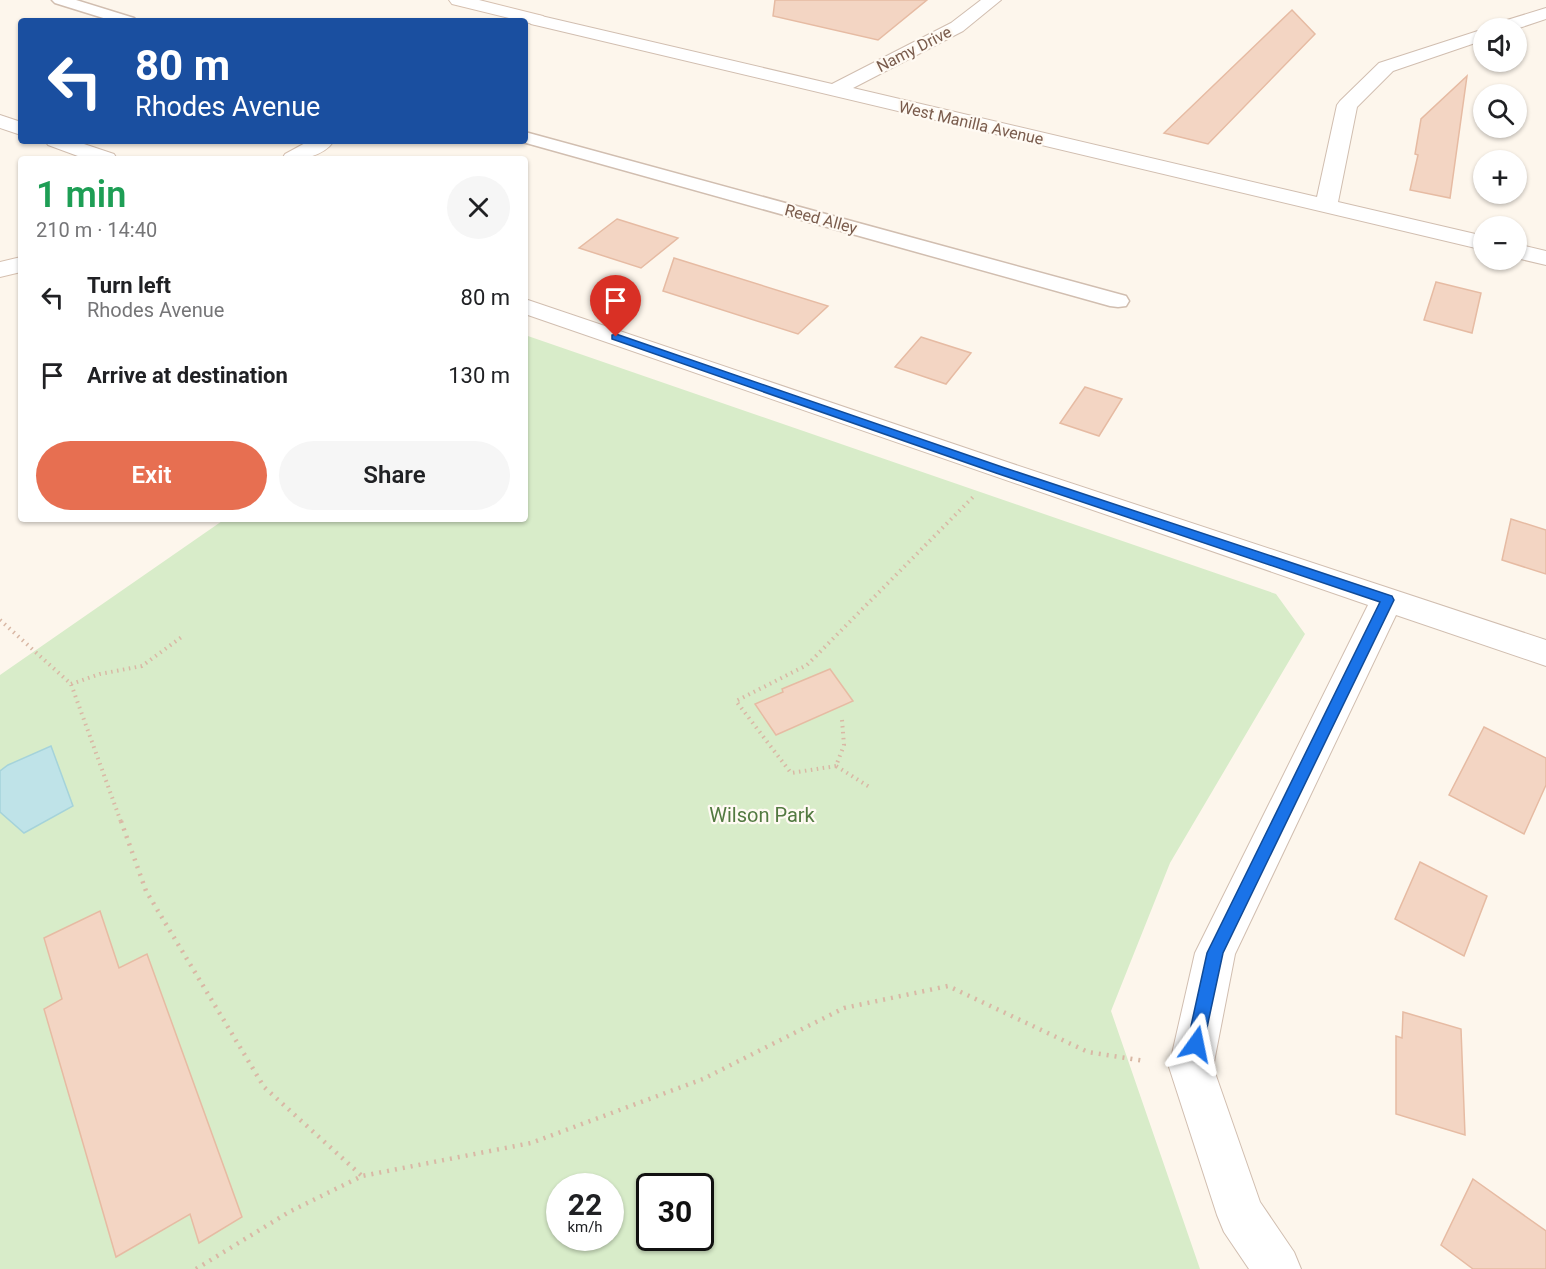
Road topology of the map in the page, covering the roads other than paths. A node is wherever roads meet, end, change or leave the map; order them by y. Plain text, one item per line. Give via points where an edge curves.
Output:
1 (60, 0) edge
2 (458, 0) edge
3 (992, 0) edge
4 (1546, 13) edge
5 (119, 18) edge
6 (515, 18) edge
7 (1527, 19) edge
8 (531, 23) edge
9 (1473, 38) edge
10 (832, 91) junction
11 (0, 121) edge
12 (18, 128) edge
13 (528, 138) edge
14 (64, 144) edge
15 (319, 144) edge
16 (98, 156) edge
17 (298, 156) edge
18 (1326, 207) junction
19 (1473, 240) edge
20 (1527, 254) edge
21 (1546, 258) edge
22 (18, 265) edge
23 (0, 270) edge
24 (1118, 301) dead end
25 (528, 307) edge
26 (1387, 600) junction
27 (1546, 653) edge
28 (1277, 1269) edge

1 - 5 lane
2 - 6 street, West Manilla Avenue
3 - 10 street, Namy Drive via 957,27
4 - 7 street
8 - 10 street, West Manilla Avenue
9 - 18 street via 1386,67 1347,105
10 - 18 street, West Manilla Avenue
11 - 12 street
13 - 24 lane, Reed Alley
14 - 16 street
15 - 17 street
18 - 19 street, West Manilla Avenue
20 - 21 street
22 - 23 street
25 - 26 street
26 - 27 street
26 - 28 street via 1215,953 1191,1067 1241,1215

